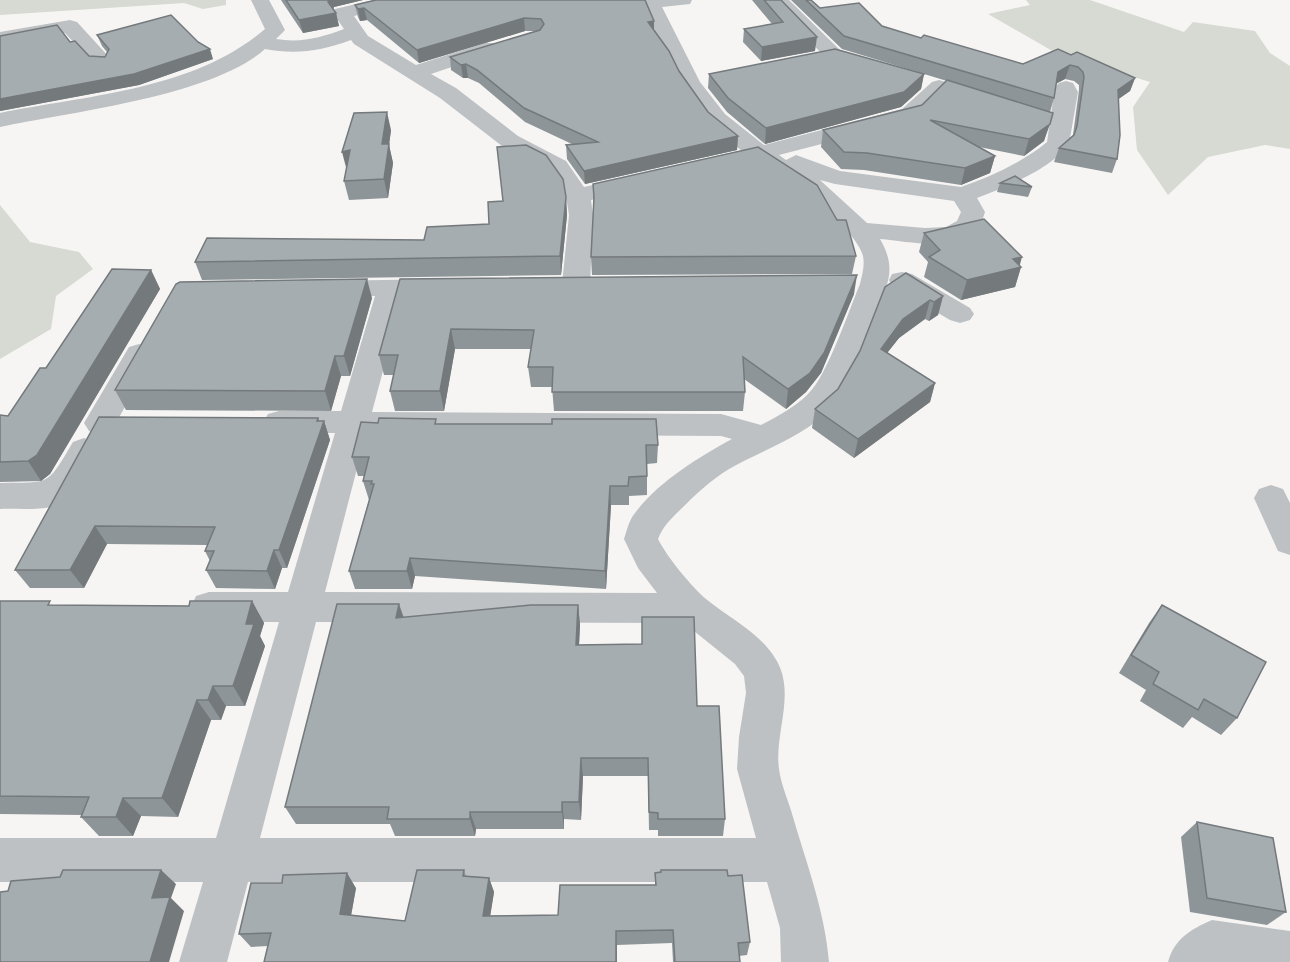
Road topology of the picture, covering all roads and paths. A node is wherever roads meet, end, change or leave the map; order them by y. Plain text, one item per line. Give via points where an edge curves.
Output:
1 (260, 0) edge
2 (396, 0) edge
3 (683, 0) edge
4 (779, 0) edge
5 (650, 1) edge
6 (354, 32) junction
7 (0, 38) edge
8 (513, 42) edge
9 (264, 43) junction
10 (834, 55) junction
11 (812, 59) edge
12 (102, 61) edge
13 (886, 70) edge
14 (414, 73) junction
15 (713, 79) edge
16 (690, 83) junction
17 (938, 86) edge
18 (1066, 87) dead end
19 (0, 120) edge
20 (765, 152) junction
21 (726, 162) edge
22 (657, 177) edge
23 (963, 195) junction
24 (578, 196) junction
25 (860, 231) junction
26 (867, 281) junction
27 (576, 285) edge
28 (472, 287) edge
29 (299, 289) edge
30 (391, 289) junction
31 (960, 314) dead end
32 (150, 335) edge
33 (250, 422) edge
34 (353, 422) junction
35 (100, 423) junction
36 (134, 423) edge
37 (761, 436) junction
38 (0, 496) edge
39 (1271, 498) dead end
40 (1290, 541) edge
41 (174, 606) edge
42 (302, 607) junction
43 (691, 608) junction
44 (0, 860) edge
45 (230, 860) junction
46 (784, 860) junction
47 (1290, 956) edge
48 (203, 962) edge
49 (805, 962) edge
50 (1192, 962) edge

1 - 9 street via 275,30
2 - 6 street via 342,13
3 - 5 street
4 - 10 street
5 - 16 street
6 - 9 street via 303,49
6 - 14 street
7 - 12 street via 70,26
8 - 14 street
9 - 19 street via 202,74 143,92
10 - 11 street
10 - 13 street
14 - 24 street via 448,93 510,141 558,166
15 - 16 street
16 - 20 street via 717,119
17 - 20 street via 910,114
18 - 23 street via 1052,122 1058,144 1044,156
20 - 21 street
20 - 23 street via 834,177
20 - 25 street via 814,186
22 - 24 street
23 - 25 street via 973,212 971,222 960,231 918,235
24 - 27 street via 581,215
25 - 26 street via 876,255
26 - 31 street via 905,280
26 - 37 street via 832,384 801,417
28 - 30 street
29 - 30 street
30 - 34 street
32 - 35 street
33 - 34 street
34 - 37 street via 721,425
34 - 42 street
35 - 36 street
35 - 38 street via 64,485 48,495
37 - 43 street via 684,485 647,522 640,539 650,558
39 - 40 street
41 - 42 street
42 - 43 street
42 - 45 street
43 - 46 street via 748,652 762,670 766,693 758,769
44 - 45 street
45 - 46 street
45 - 48 street
46 - 49 street via 803,928
47 - 50 street via 1212,944

